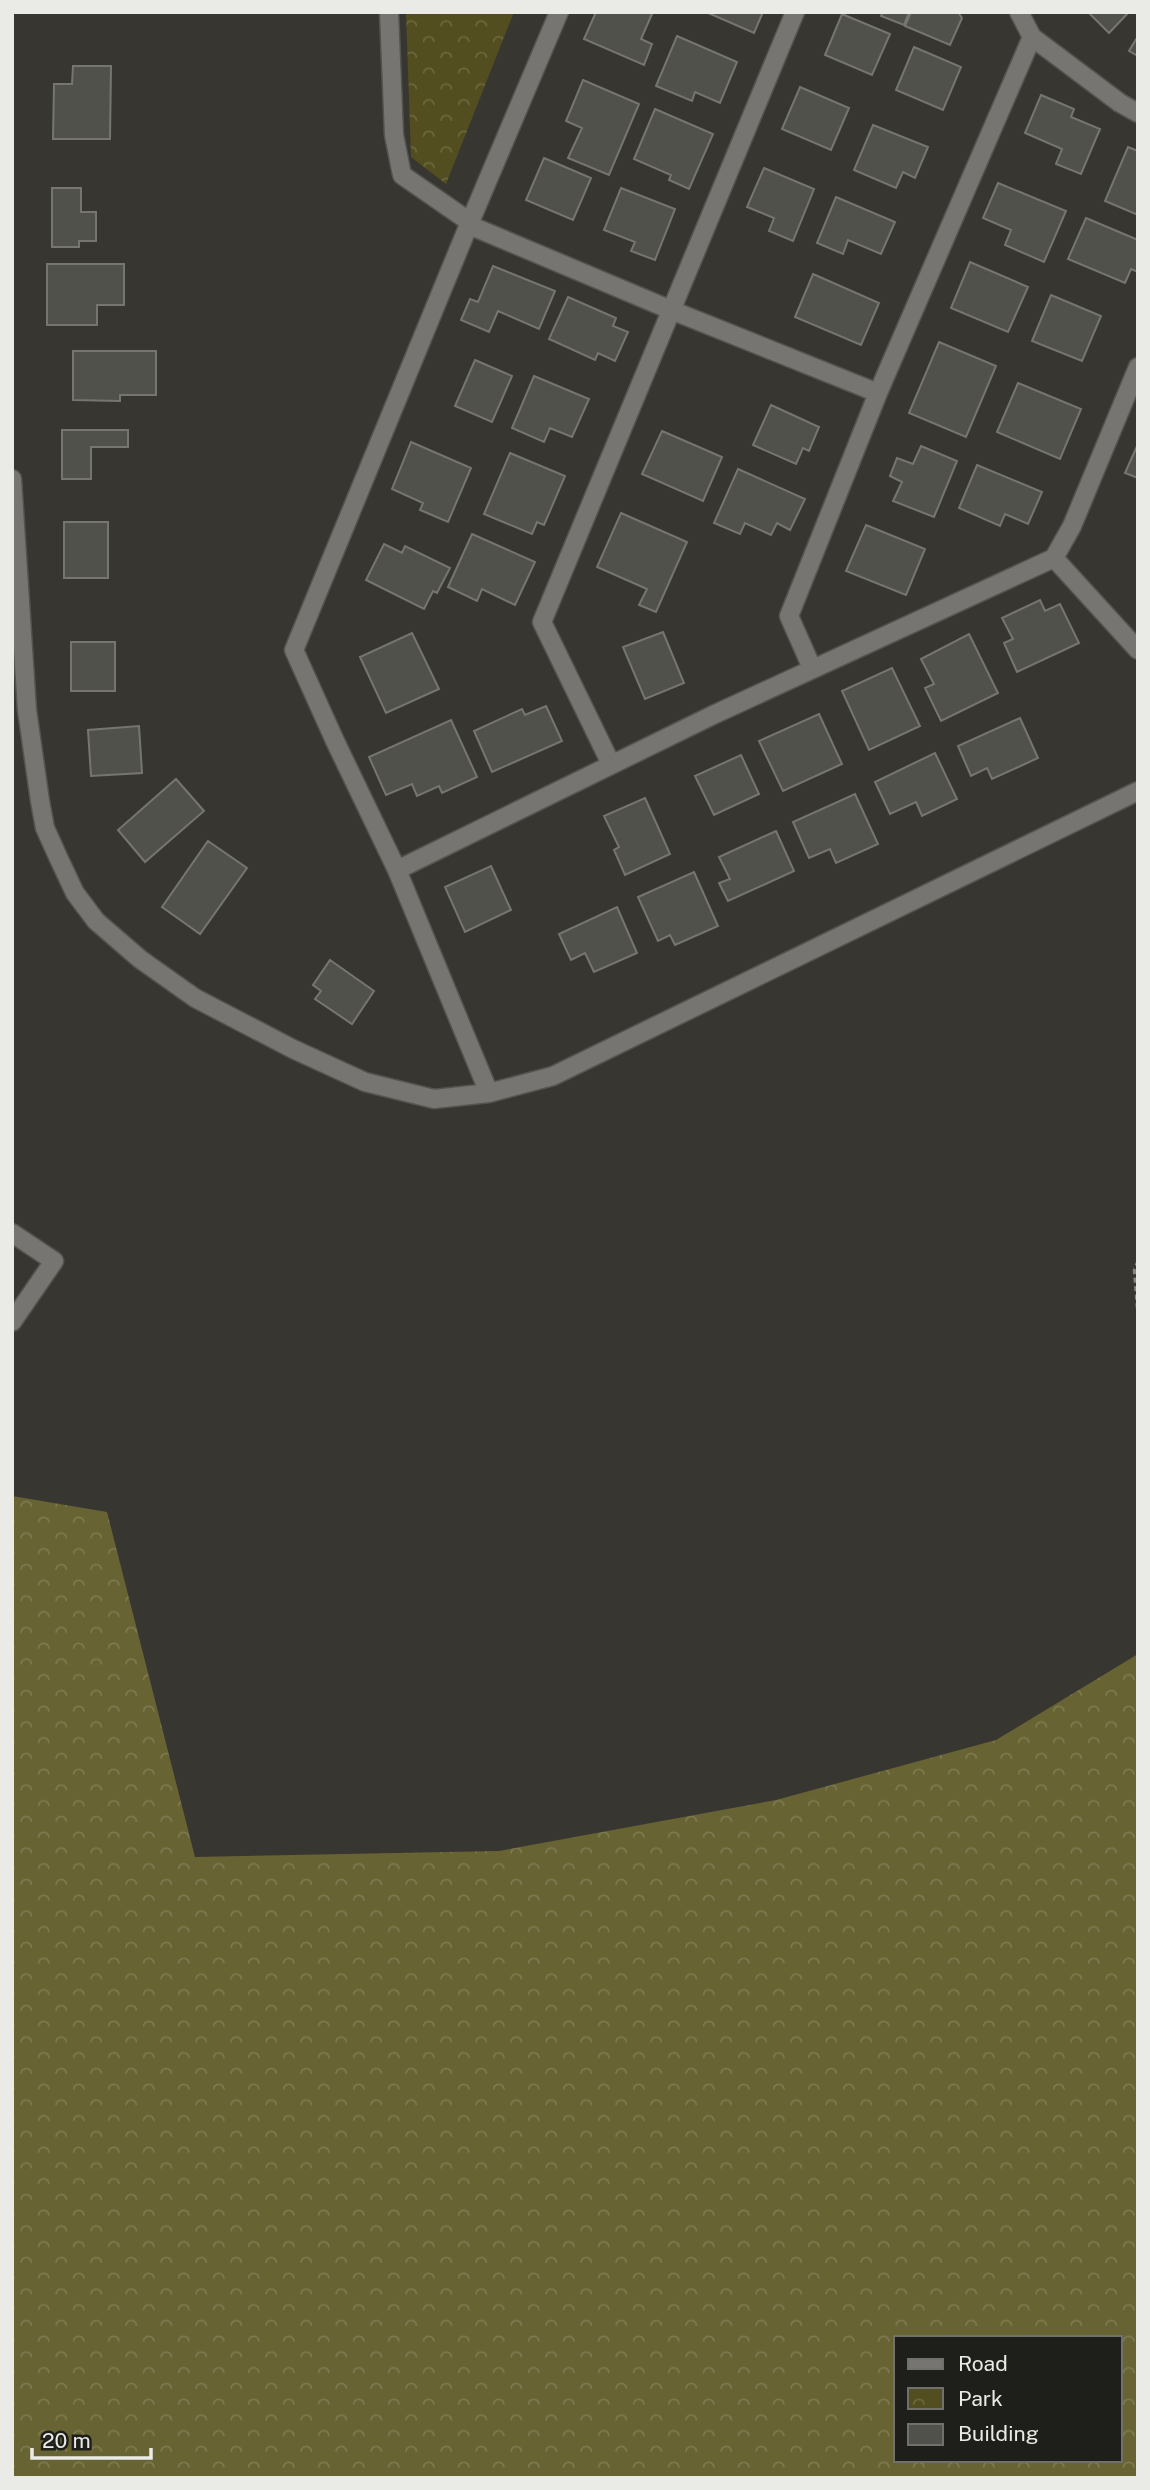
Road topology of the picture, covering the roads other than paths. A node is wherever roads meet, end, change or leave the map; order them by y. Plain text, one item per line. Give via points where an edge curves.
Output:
1 (389, 12) edge
2 (559, 12) edge
3 (795, 12) edge
4 (1019, 12) edge
5 (1032, 37) junction
6 (1138, 113) edge
7 (469, 223) junction
8 (671, 310) junction
9 (1138, 367) edge
10 (878, 393) junction
11 (12, 478) edge
12 (1054, 558) junction
13 (1138, 650) edge
14 (812, 668) junction
15 (611, 764) junction
16 (1138, 791) edge
17 (397, 870) junction
18 (489, 1093) junction
19 (12, 1233) edge
20 (12, 1322) edge

1 - 7 street via 394,135 402,175
2 - 7 street
3 - 8 street
4 - 5 street
5 - 6 street
5 - 10 street
7 - 8 street
7 - 17 street via 294,650
8 - 10 street
8 - 15 street via 542,622
9 - 12 street via 1072,526
10 - 14 street via 789,616
11 - 18 street via 27,710 45,828 75,893 96,921 195,998 365,1082 434,1099
12 - 13 street
12 - 14 street
14 - 15 street
15 - 17 street
16 - 18 street via 553,1076
17 - 18 street
19 - 20 street via 54,1261

